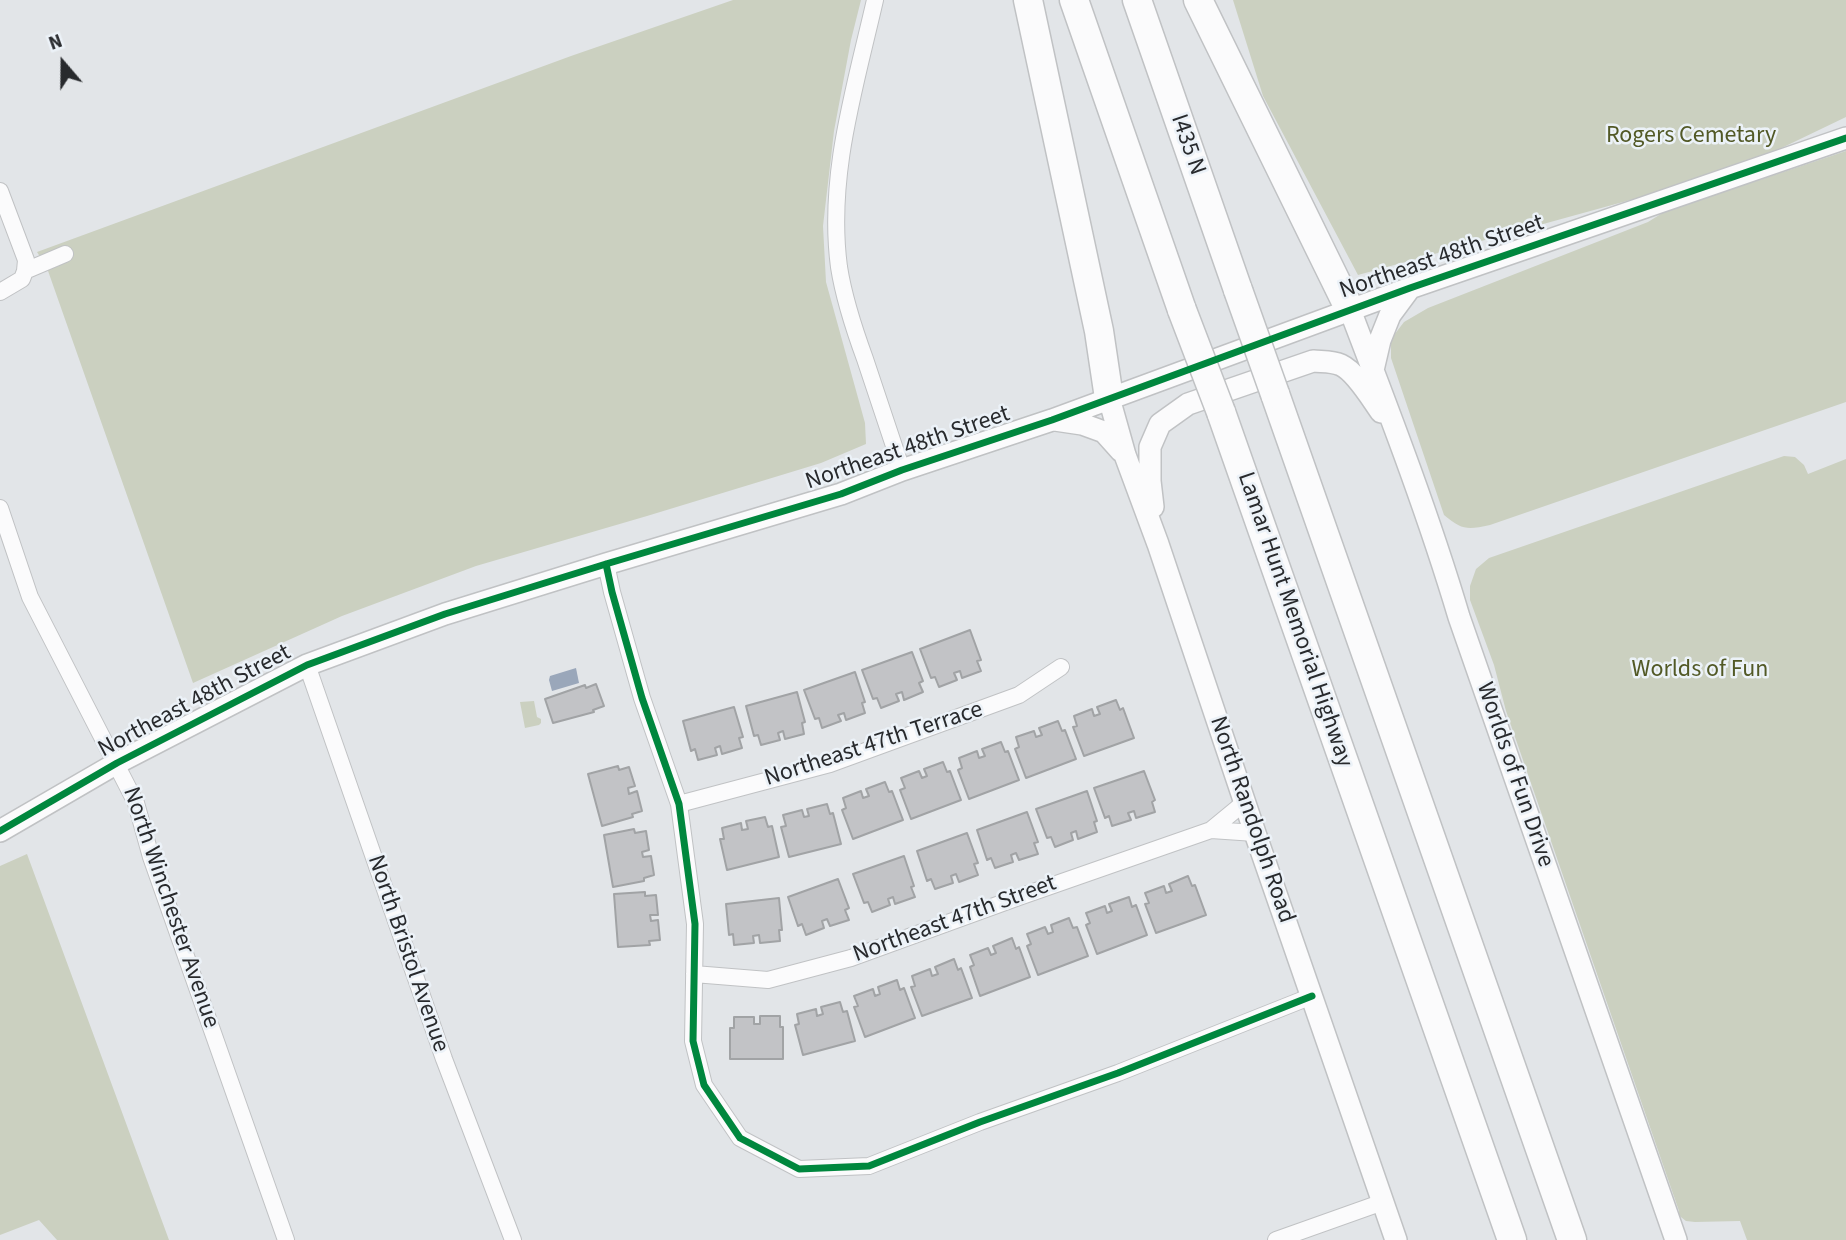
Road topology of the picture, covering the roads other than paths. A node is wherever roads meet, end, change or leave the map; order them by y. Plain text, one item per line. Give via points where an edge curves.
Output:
1 (875, 0) edge
2 (1028, 0) edge
3 (1074, 0) edge
4 (1137, 0) edge
5 (1198, 0) edge
6 (1846, 138) edge
7 (0, 191) edge
8 (65, 254) dead end
9 (25, 271) junction
10 (1410, 288) junction
11 (0, 292) edge
12 (1350, 310) junction
13 (1373, 370) junction
14 (1109, 398) junction
15 (1052, 420) junction
16 (1399, 437) junction
17 (1125, 455) junction
18 (902, 470) junction
19 (0, 508) edge
20 (1158, 544) junction
21 (607, 564) junction
22 (307, 665) junction
23 (1061, 667) dead end
24 (117, 763) junction
25 (1245, 802) junction
26 (679, 804) junction
27 (1211, 830) junction
28 (0, 831) edge
29 (1255, 833) junction
30 (694, 974) junction
31 (1312, 996) junction
32 (1383, 1202) junction
33 (286, 1240) edge
34 (513, 1240) edge
35 (1276, 1240) edge
36 (1396, 1240) edge
37 (1512, 1240) edge
38 (1572, 1240) edge
39 (1676, 1240) edge

1 - 18 street via 842,144 836,226 846,306
2 - 14 highway via 1099,331
3 - 37 highway, Lamar Hunt Memorial Highway, bridge
4 - 38 highway, I435 N, bridge
5 - 12 highway
6 - 10 main road, Northeast 48th Street
7 - 9 street via 26,260
8 - 9 street
9 - 11 street via 22,279
10 - 12 main road, Northeast 48th Street
10 - 13 main road via 1390,314
12 - 13 main road, Worlds of Fun Drive
12 - 14 main road, Northeast 48th Street
13 - 16 main road, Worlds of Fun Drive
14 - 15 main road, Northeast 48th Street
14 - 17 main road, North Randolph Road
15 - 17 main road via 1104,432
15 - 18 main road, Northeast 48th Street
16 - 20 main road via 1360,383 1344,366 1331,362 1300,365 1188,404 1160,424 1150,447
16 - 39 main road, Worlds of Fun Drive
17 - 20 main road, North Randolph Road
18 - 21 main road, Northeast 48th Street via 841,494
19 - 24 street, North Winchester Avenue via 30,597
20 - 25 main road, North Randolph Road
21 - 22 main road, Northeast 48th Street via 446,614
21 - 26 street via 642,698
22 - 24 main road, Northeast 48th Street
22 - 34 street, North Bristol Avenue via 444,1059
23 - 26 street, Northeast 47th Terrace via 1019,695 830,764
24 - 28 main road, Northeast 48th Street
24 - 33 street, North Winchester Avenue via 136,803
25 - 27 street, Northeast 47th Street
25 - 29 main road, North Randolph Road
26 - 30 street via 695,924
27 - 29 street, Northeast 47th Street
27 - 30 street, Northeast 47th Street via 851,958 768,980
29 - 31 main road, North Randolph Road
30 - 31 street via 693,1041 704,1085 740,1138 799,1169 869,1166
31 - 32 main road, North Randolph Road
32 - 35 street
32 - 36 main road, North Randolph Road

